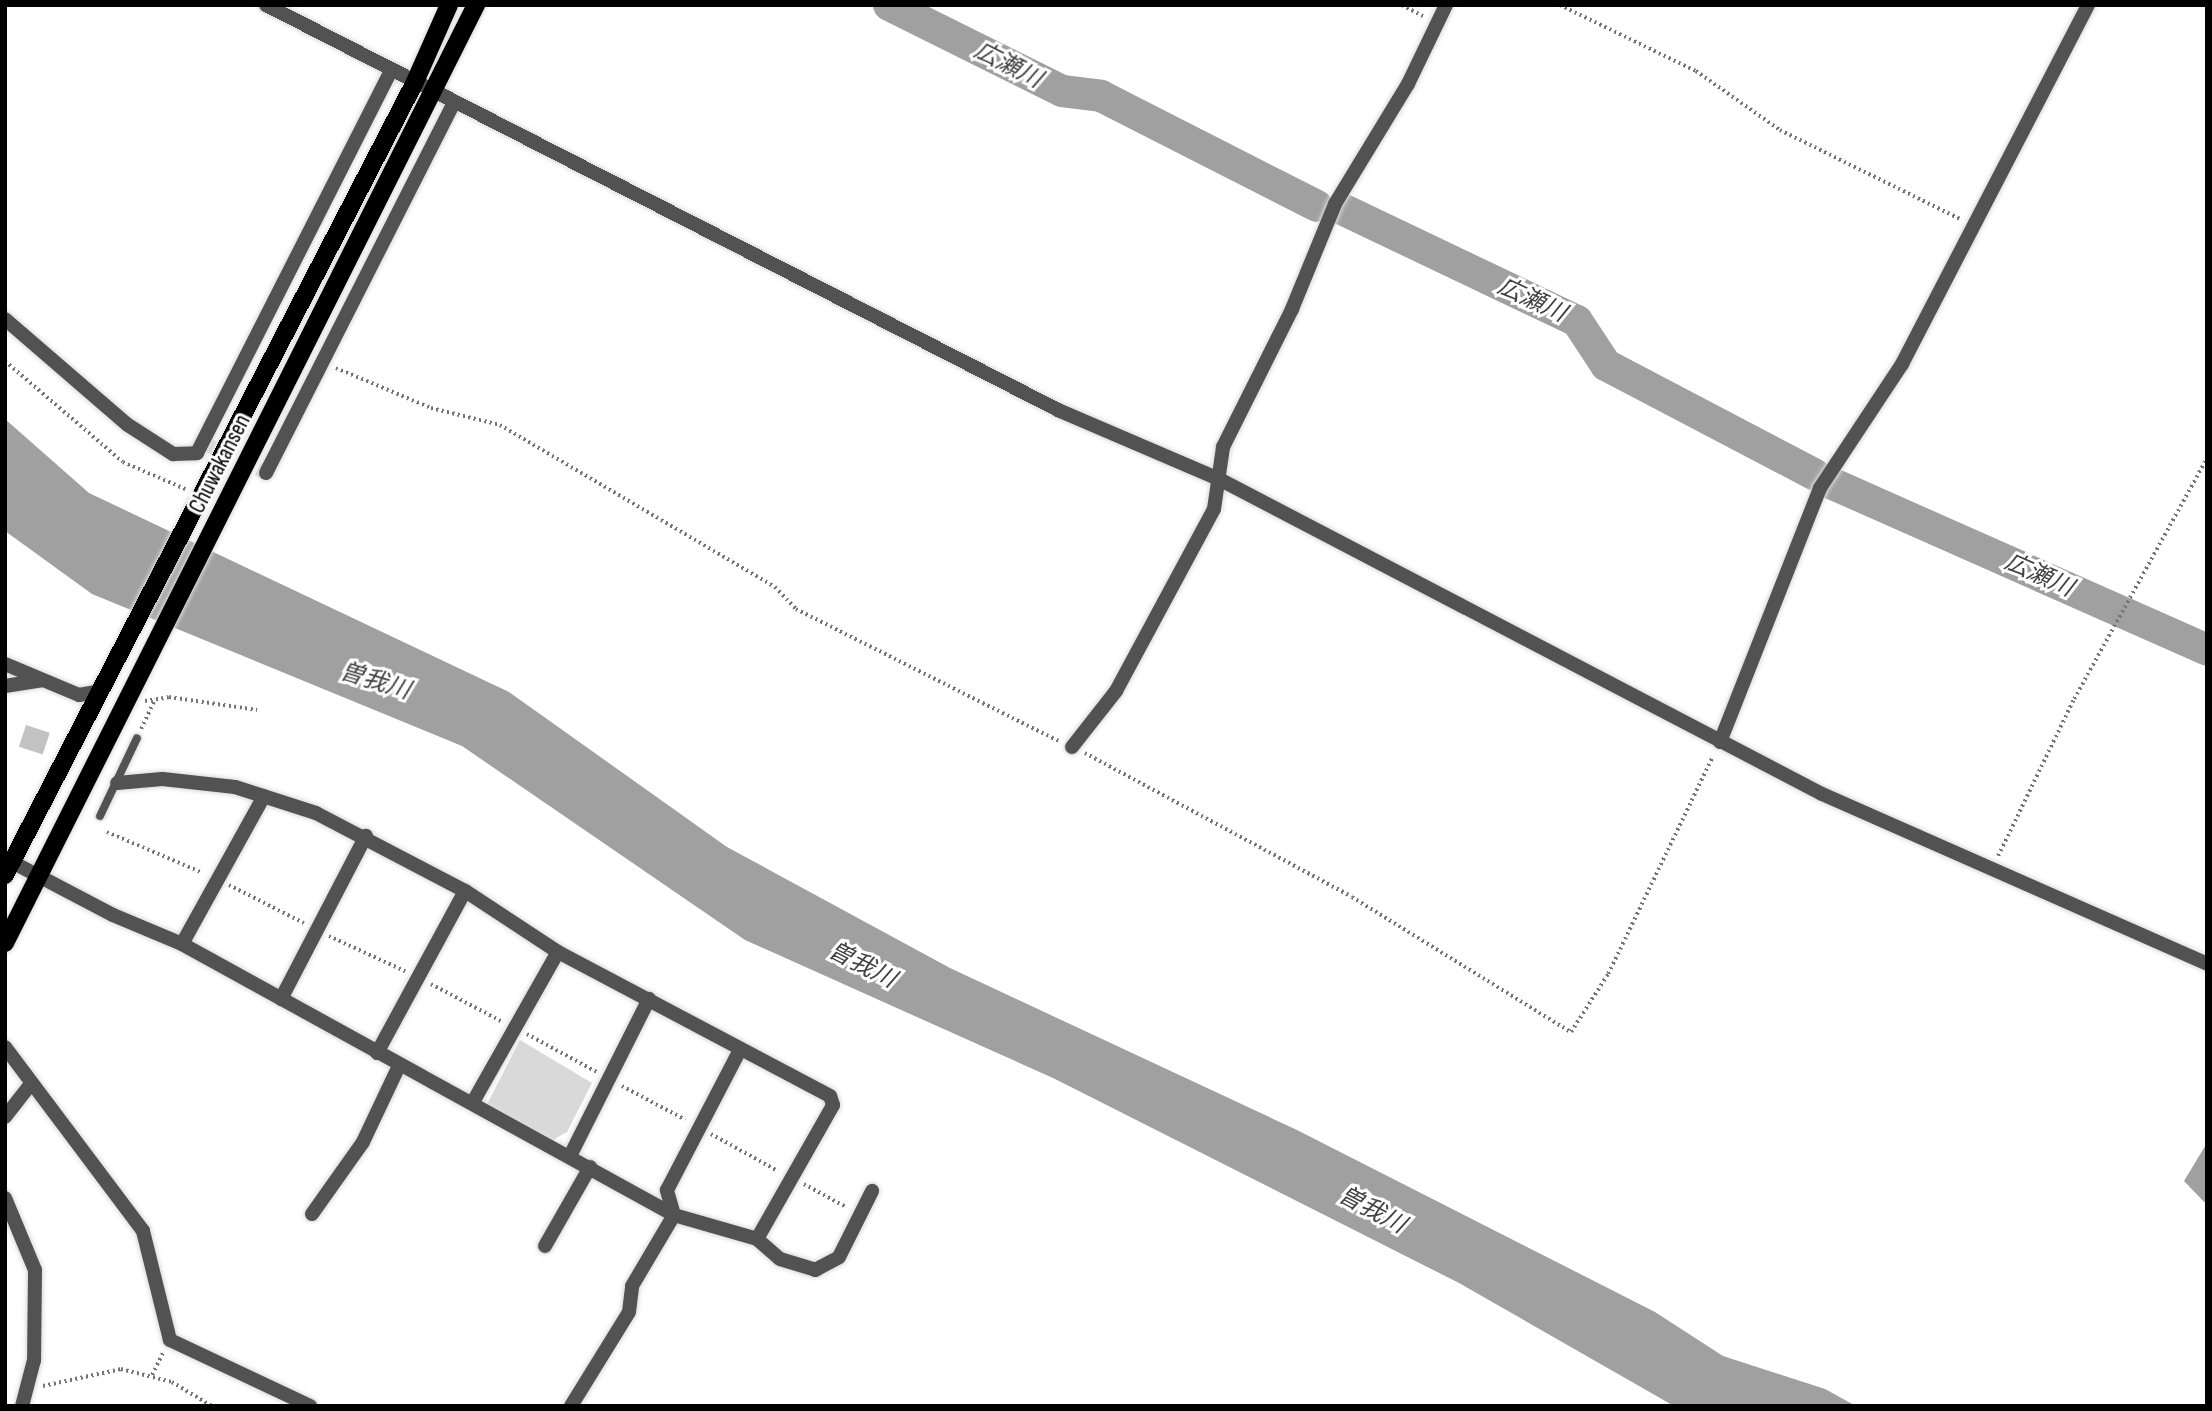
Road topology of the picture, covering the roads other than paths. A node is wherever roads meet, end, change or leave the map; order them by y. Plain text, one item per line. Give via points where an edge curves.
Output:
1 (266, 5) edge
2 (449, 5) edge
3 (476, 5) edge
4 (1446, 5) edge
5 (2088, 5) edge
6 (391, 71) junction
7 (414, 84) junction
8 (433, 94) junction
9 (453, 104) junction
10 (5, 319) edge
11 (266, 473) dead end
12 (1219, 479) junction
13 (5, 664) edge
14 (43, 680) junction
15 (5, 686) edge
16 (104, 688) junction
17 (137, 738) road end
18 (1720, 742) junction
19 (1072, 747) road end
20 (117, 783) junction
21 (264, 796) junction
22 (100, 816) dead end
23 (366, 836) junction
24 (9, 868) edge
25 (41, 877) junction
26 (465, 891) junction
27 (5, 943) edge
28 (182, 944) junction
29 (558, 952) junction
30 (2207, 964) edge
31 (281, 999) junction
32 (649, 999) junction
33 (5, 1047) edge
34 (740, 1050) junction
35 (377, 1053) junction
36 (399, 1066) junction
37 (30, 1085) junction
38 (472, 1102) junction
39 (5, 1117) edge
40 (570, 1157) junction
41 (590, 1167) junction
42 (872, 1191) dead end
43 (5, 1198) edge
44 (312, 1214) dead end
45 (674, 1215) junction
46 (757, 1239) junction
47 (545, 1246) dead end
48 (22, 1406) edge
49 (310, 1406) edge
50 (571, 1406) edge

1 - 6 street
2 - 7 main road, Chuwakansen
3 - 8 main road, Chuwakansen
4 - 12 street via 1408,84 1335,204 1292,309 1223,447
5 - 18 street via 1977,227 1902,364 1820,488
6 - 7 street
6 - 10 street via 197,453 173,454 64,374
7 - 8 street
7 - 16 main road, Chuwakansen
8 - 9 street
8 - 25 main road, Chuwakansen
9 - 11 street
9 - 12 street via 1058,410
12 - 18 street
12 - 19 street via 1214,509 1116,691
13 - 14 street
14 - 15 street
14 - 16 street via 79,695
16 - 24 main road, Chuwakansen
17 - 20 lane
18 - 30 street via 1822,794
20 - 21 street via 162,779
20 - 22 lane
21 - 23 street
21 - 28 street
23 - 26 street
23 - 31 street
24 - 25 street
25 - 27 main road, Chuwakansen
25 - 28 street
26 - 29 street
26 - 35 street
28 - 31 street
29 - 32 street
29 - 38 street via 518,1029
31 - 35 street
32 - 34 street
32 - 40 street
33 - 37 street
34 - 45 street via 667,1190
34 - 46 street via 830,1096 833,1105
35 - 36 street
36 - 38 street
36 - 44 street via 363,1142
37 - 39 street
37 - 49 street via 143,1231 170,1339
38 - 40 street
40 - 41 street
41 - 45 street
41 - 47 street
42 - 46 street via 839,1257 815,1270 780,1259
43 - 48 street via 35,1270 34,1360
45 - 46 street
45 - 50 street via 632,1286 629,1312

